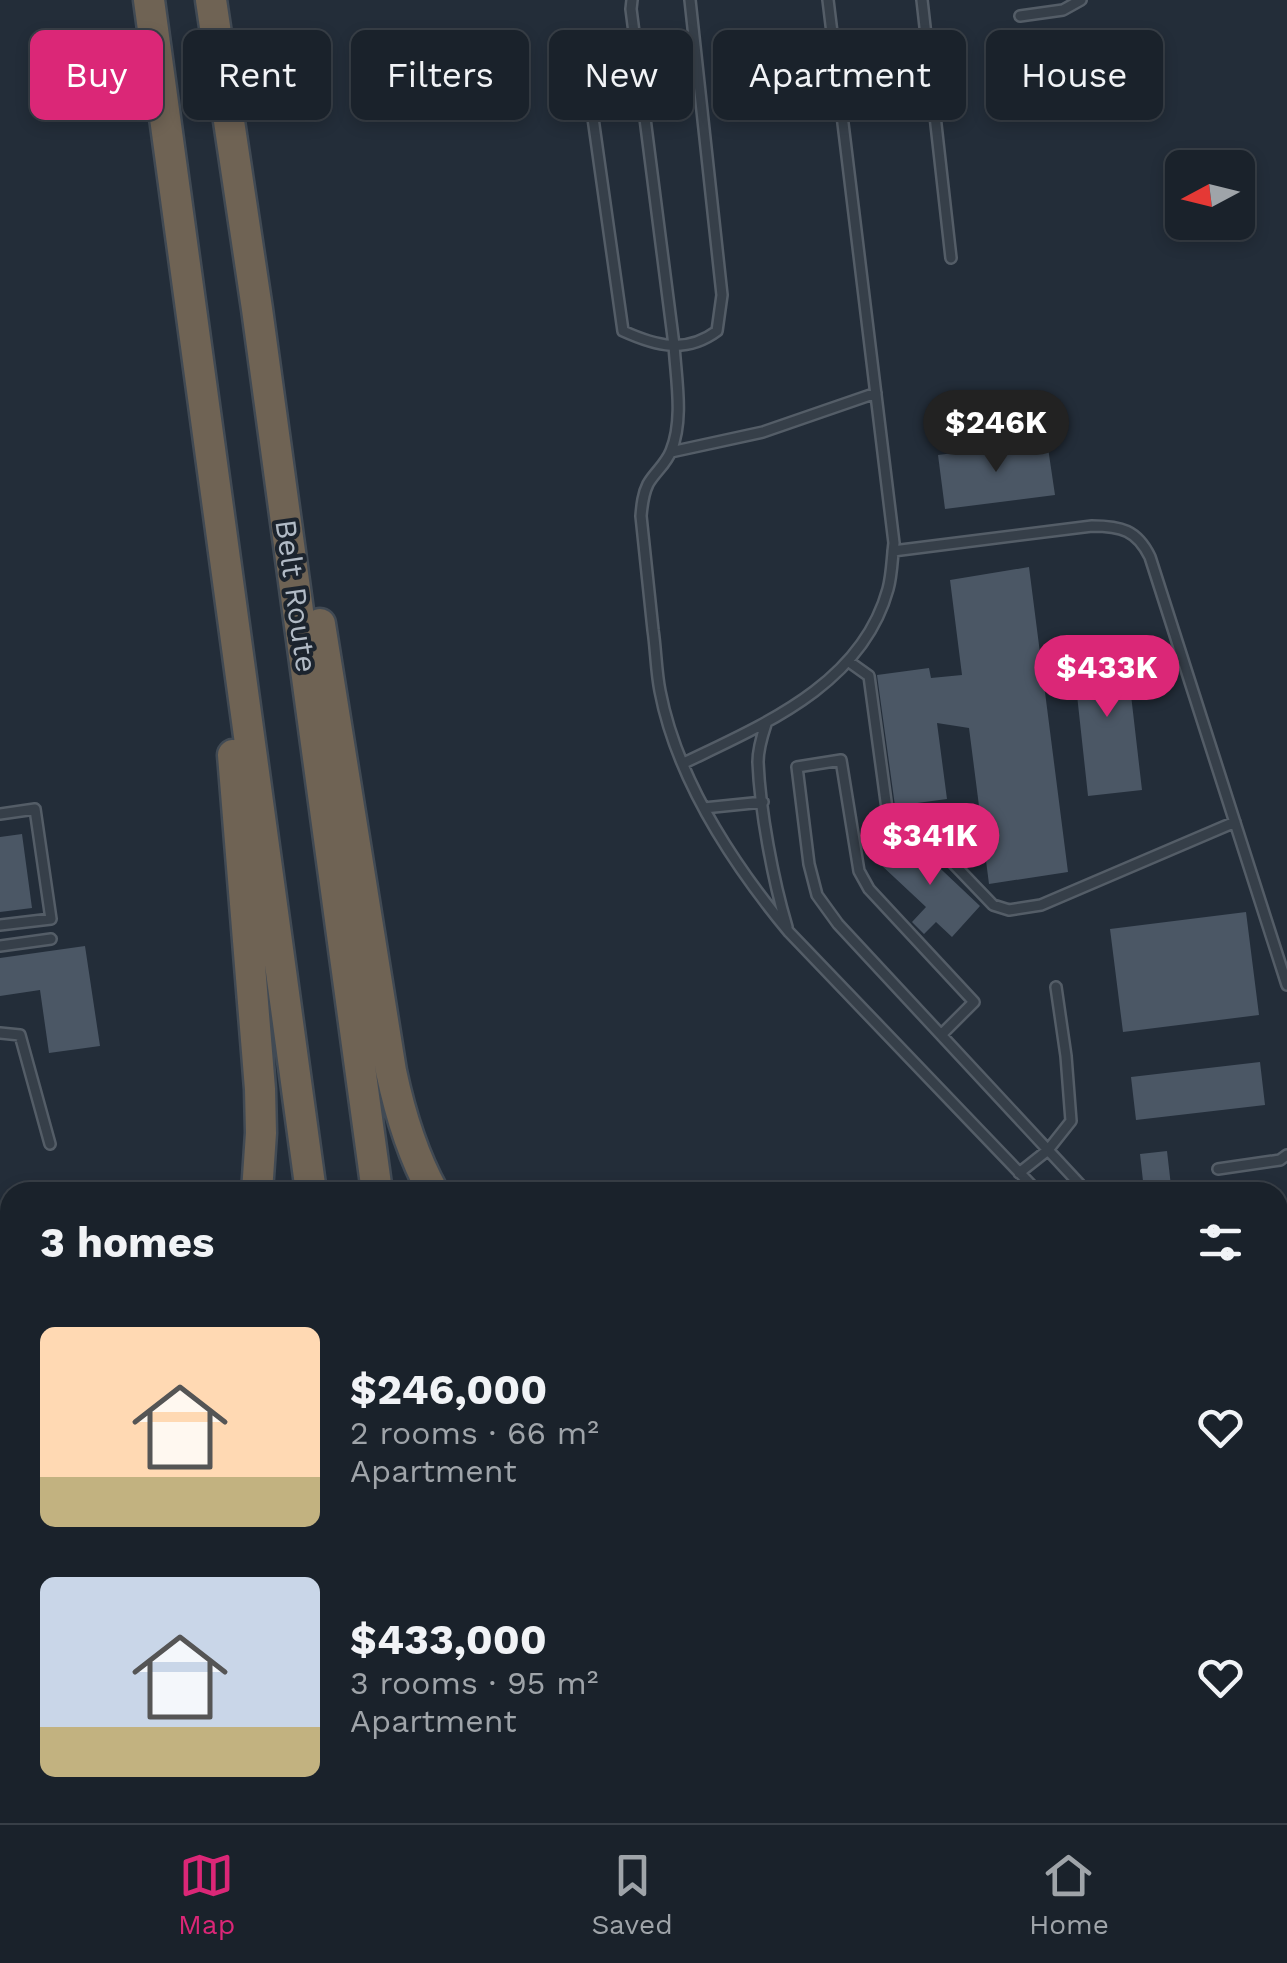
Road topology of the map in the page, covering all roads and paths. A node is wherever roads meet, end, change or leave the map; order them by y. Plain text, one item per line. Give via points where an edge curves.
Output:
1 (149, 0) edge
2 (211, 0) edge
3 (632, 0) edge
4 (690, 0) edge
5 (828, 0) edge
6 (922, 0) edge
7 (1081, 0) edge
8 (1020, 16) dead end
9 (633, 30) edge
10 (593, 120) edge
11 (645, 120) edge
12 (951, 258) dead end
13 (257, 309) junction
14 (674, 346) junction
15 (876, 394) junction
16 (671, 452) junction
17 (220, 517) junction
18 (892, 552) junction
19 (848, 661) junction
20 (766, 724) junction
21 (684, 763) junction
22 (763, 802) junction
23 (704, 808) junction
24 (0, 814) edge
25 (1235, 822) junction
26 (0, 926) edge
27 (789, 932) junction
28 (50, 939) dead end
29 (0, 946) edge
30 (1287, 985) edge
31 (1056, 988) dead end
32 (0, 1033) edge
33 (942, 1034) junction
34 (50, 1144) dead end
35 (1048, 1150) junction
36 (1287, 1155) edge
37 (1218, 1169) dead end
38 (1019, 1174) junction
39 (259, 1182) edge
40 (310, 1182) edge
41 (376, 1182) edge
42 (427, 1182) edge
43 (1027, 1182) edge
44 (1078, 1182) edge

1 - 17 highway
2 - 13 highway, Belt Route
3 - 9 lane
4 - 14 lane via 722,294 716,331 701,342
5 - 15 lane
6 - 12 lane
7 - 8 lane
10 - 14 lane via 623,331
11 - 14 lane
13 - 41 highway, Belt Route
13 - 42 highway via 274,338 391,1071
14 - 16 lane via 678,428
15 - 16 lane via 763,432
15 - 18 lane
16 - 21 lane via 649,483 640,516 660,691
17 - 39 highway via 220,594 260,1089
17 - 40 highway
18 - 19 lane via 876,621
18 - 25 lane via 1092,526 1127,530 1143,542
19 - 20 lane
19 - 25 lane via 869,676 890,831 924,833 993,906 1041,905
20 - 21 lane
20 - 22 lane via 758,760
21 - 23 lane
22 - 23 lane
22 - 27 lane
23 - 27 lane via 752,887
24 - 26 lane via 35,809 51,919
25 - 30 lane
27 - 38 lane
28 - 29 lane
31 - 35 lane via 1071,1121
32 - 34 lane via 20,1035
33 - 33 lane via 817,895 797,766 841,760 859,871 974,1002
33 - 35 lane
35 - 38 lane
35 - 44 lane
36 - 37 lane
38 - 43 lane

